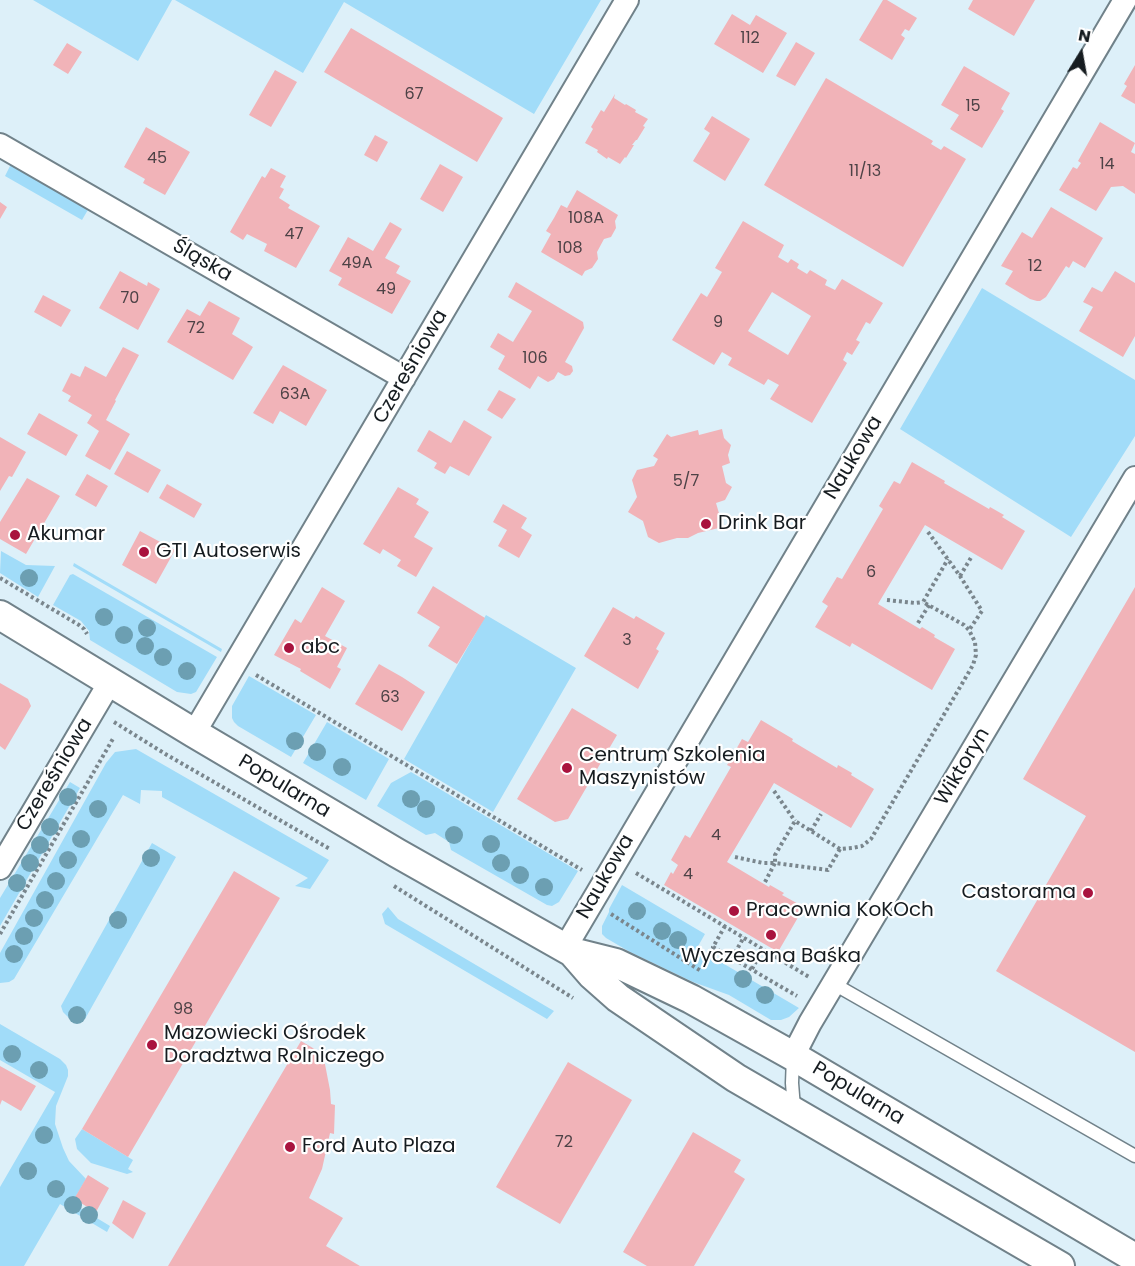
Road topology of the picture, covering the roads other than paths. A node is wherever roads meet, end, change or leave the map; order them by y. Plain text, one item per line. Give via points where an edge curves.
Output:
1 (627, 0) edge
2 (1125, 0) edge
3 (0, 145) edge
4 (404, 378) junction
5 (1135, 478) edge
6 (0, 615) edge
7 (110, 682) junction
8 (194, 733) junction
9 (0, 868) edge
10 (568, 950) junction
11 (825, 982) junction
12 (793, 1056) junction
13 (794, 1112) junction
14 (1135, 1156) edge
15 (1135, 1258) edge
16 (1060, 1266) edge

1 - 4 street, Czereśniowa
2 - 10 street, Naukowa
3 - 4 street, Śląska
4 - 8 street, Czereśniowa
5 - 11 street, Wiktoryn
6 - 7 street, Popularna
7 - 8 street, Popularna
7 - 9 street, Czereśniowa
8 - 10 street, Popularna
10 - 12 street, Popularna via 638,973
10 - 13 street, Popularna via 618,998
11 - 12 street, Wiktoryn
11 - 14 lane
12 - 13 lane
12 - 15 street, Popularna
13 - 16 street, Popularna

